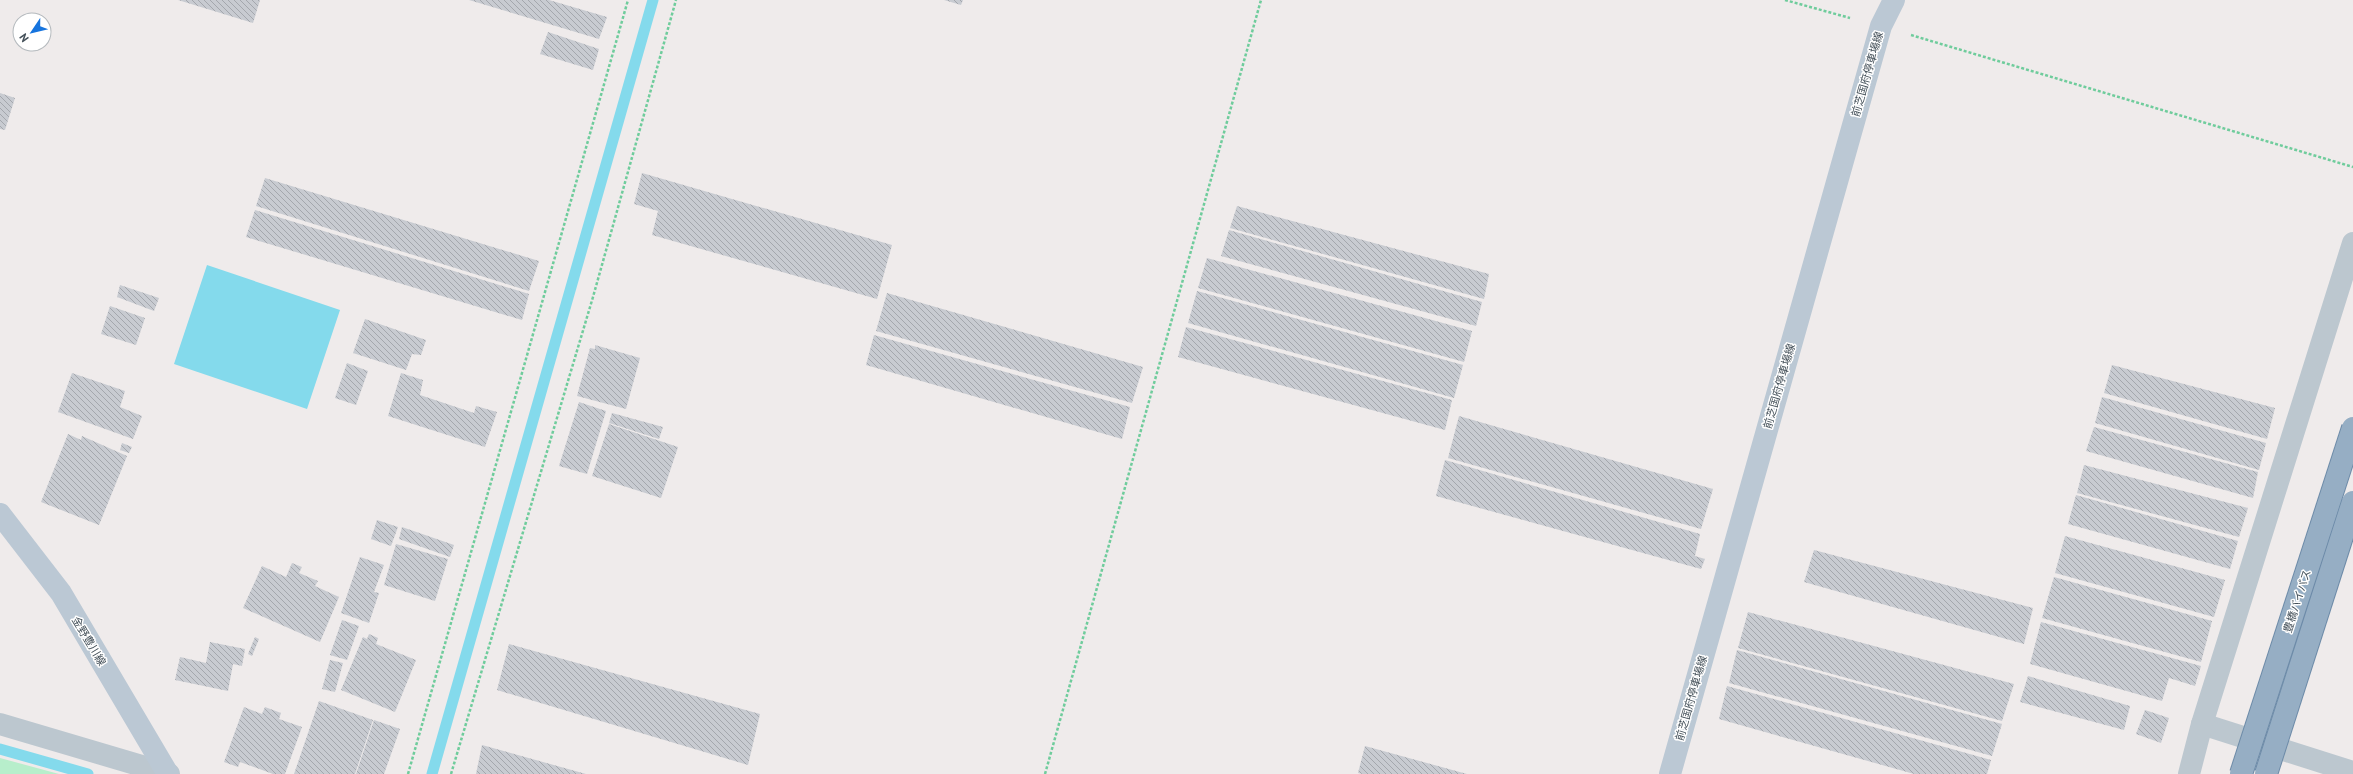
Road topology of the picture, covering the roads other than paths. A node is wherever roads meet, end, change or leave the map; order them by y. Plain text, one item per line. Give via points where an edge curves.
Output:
1 (1894, 0) edge
2 (2353, 243) edge
3 (2353, 428) edge
4 (2353, 502) edge
5 (0, 514) edge
6 (0, 724) edge
7 (2202, 724) junction
8 (2353, 772) edge
9 (168, 774) edge
10 (1670, 774) edge
11 (2189, 774) edge
12 (2241, 774) edge
13 (2266, 774) edge

1 - 10 main road, 前芝国府停車場線 via 1881,26
2 - 7 street
3 - 12 highway, 豊橋バイパス, bridge
4 - 13 highway, 豊橋バイパス, bridge
5 - 9 main road, 金野豊川線 via 61,593
6 - 9 street
7 - 8 street
7 - 11 street

